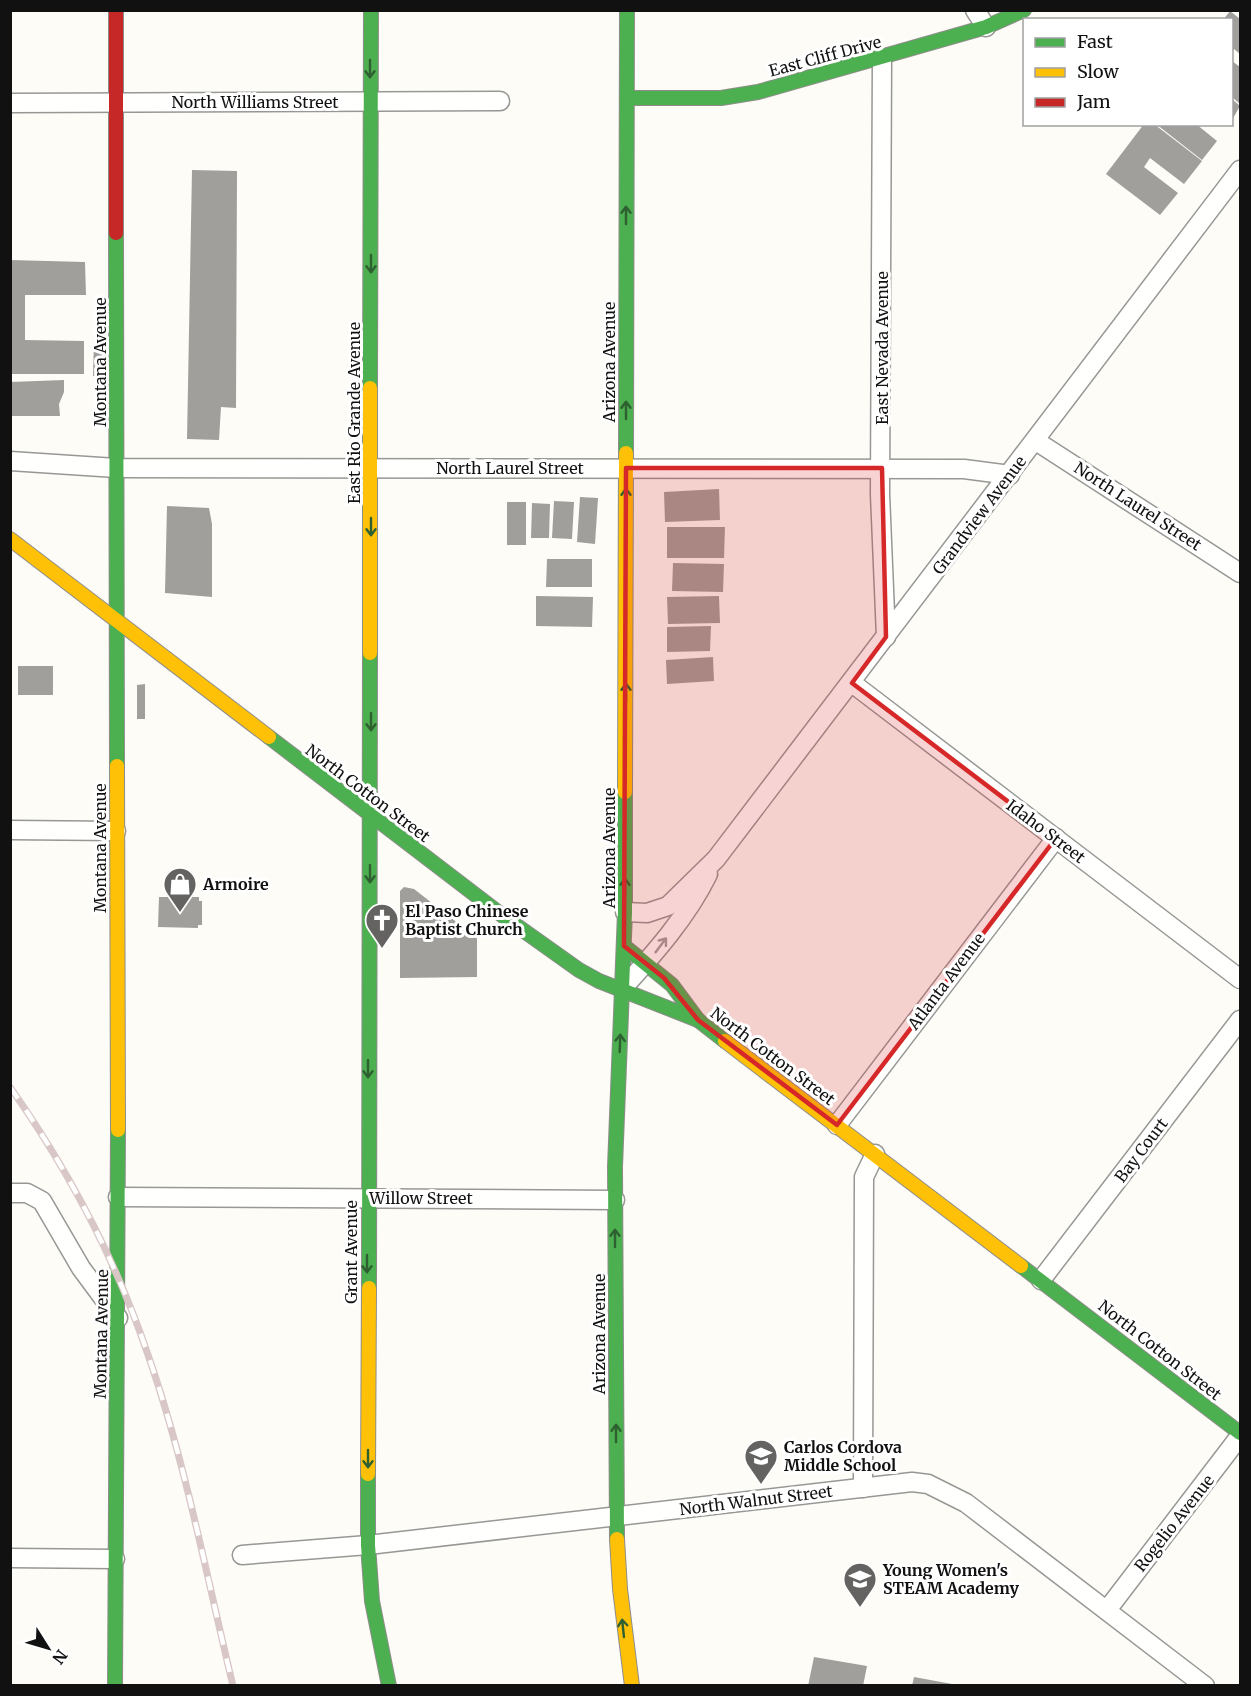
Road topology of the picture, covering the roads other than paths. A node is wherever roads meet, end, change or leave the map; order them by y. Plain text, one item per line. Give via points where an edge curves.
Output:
1 (117, 10) edge
2 (371, 10) edge
3 (627, 10) edge
4 (975, 10) edge
5 (1024, 10) edge
6 (986, 27) junction
7 (882, 58) junction
8 (627, 98) junction
9 (370, 101) junction
10 (500, 101) dead end
11 (10, 103) edge
12 (117, 103) junction
13 (1240, 171) edge
14 (1036, 441) junction
15 (10, 460) edge
16 (116, 468) junction
17 (371, 468) junction
18 (626, 468) junction
19 (882, 468) junction
20 (1010, 475) junction
21 (10, 539) edge
22 (1240, 573) edge
23 (116, 621) junction
24 (886, 637) junction
25 (852, 683) junction
26 (370, 816) junction
27 (10, 830) edge
28 (116, 831) junction
29 (1056, 838) junction
30 (716, 859) junction
31 (625, 912) junction
32 (624, 946) junction
33 (645, 964) junction
34 (1240, 979) edge
35 (622, 989) junction
36 (698, 1020) junction
37 (1240, 1020) edge
38 (837, 1125) junction
39 (874, 1154) junction
40 (10, 1193) edge
41 (118, 1197) junction
42 (367, 1198) junction
43 (615, 1200) junction
44 (1041, 1280) junction
45 (118, 1318) junction
46 (1240, 1434) edge
47 (863, 1488) junction
48 (616, 1517) junction
49 (368, 1545) junction
50 (242, 1555) dead end
51 (10, 1558) edge
52 (115, 1559) junction
53 (1107, 1610) junction
54 (115, 1686) edge
55 (389, 1686) edge
56 (632, 1686) edge
57 (1205, 1686) edge

1 - 12 main road, Montana Avenue
2 -> 9 main road, East Rio Grande Avenue
3 - 8 main road, Arizona Avenue
4 - 6 street
5 - 6 main road, East Cliff Drive
6 - 7 main road, East Cliff Drive
7 - 8 main road, East Cliff Drive via 758,92 721,98
7 - 19 street, East Nevada Avenue
18 -> 8 main road, Arizona Avenue
9 - 10 street, North Williams Street
9 - 12 street, North Williams Street
9 -> 17 main road, East Rio Grande Avenue
11 - 12 street, North Williams Street
12 - 16 main road, Montana Avenue
13 - 14 street, Grandview Avenue
14 - 20 street, Grandview Avenue
14 - 22 street, North Laurel Street
15 - 16 street, North Laurel Street
16 - 17 street, North Laurel Street
16 - 23 main road, Montana Avenue
17 - 18 street, North Laurel Street
17 -> 26 main road, East Rio Grande Avenue
18 - 19 street, North Laurel Street
31 -> 18 main road, Arizona Avenue
19 - 20 street, North Laurel Street via 964,469
19 - 24 street, East Nevada Avenue
20 - 24 street, Grandview Avenue
21 - 23 main road, North Cotton Street
23 - 26 main road, North Cotton Street
23 - 28 main road, Montana Avenue
24 - 25 street, Grandview Avenue
25 - 29 street, Idaho Street
25 - 30 street, Grandview Avenue
26 - 35 main road, North Cotton Street via 570,963 599,981
26 -> 42 main road, Grant Avenue
27 - 28 street
28 - 41 main road, Montana Avenue
29 - 34 street, Idaho Street
29 - 38 street, Atlanta Avenue
30 - 31 street, Grandview Avenue via 668,906 647,913
33 -> 30 street, Grandview Avenue via 697,897
31 - 32 main road, Arizona Avenue
32 - 33 main road
32 - 35 main road, Arizona Avenue
33 - 35 street, Grandview Avenue
33 - 36 main road via 672,985
35 - 36 main road, North Cotton Street
43 -> 35 main road, Arizona Avenue
36 - 38 main road, North Cotton Street
37 - 44 street, Bay Court
38 - 39 main road, North Cotton Street
39 - 44 main road, North Cotton Street
39 - 47 street via 864,1177
40 - 45 street via 27,1193 42,1201 81,1268
41 - 42 street, Willow Street
41 - 45 main road, Montana Avenue
42 - 43 street, Willow Street
42 -> 49 main road, Grant Avenue
48 -> 43 main road, Arizona Avenue
44 - 46 main road, North Cotton Street
45 - 52 main road, Montana Avenue
46 - 53 street, Rogelio Avenue
47 - 48 street, North Walnut Street
47 - 53 street, North Walnut Street via 912,1482 946,1491
48 - 49 street, North Walnut Street
56 -> 48 main road, Arizona Avenue
49 - 50 street, North Walnut Street
49 - 55 main road, Grant Avenue via 372,1600
51 - 52 street
52 - 54 main road, Montana Avenue
53 - 57 street, North Walnut Street

